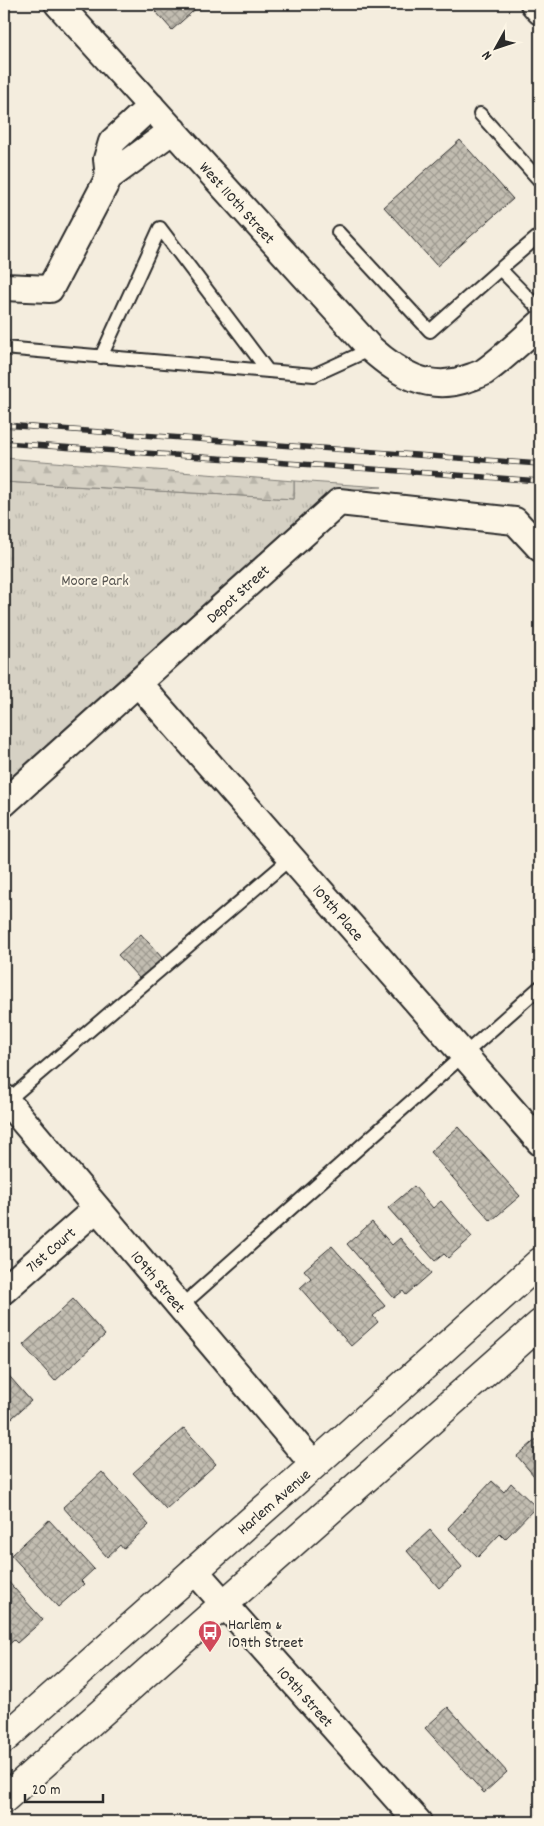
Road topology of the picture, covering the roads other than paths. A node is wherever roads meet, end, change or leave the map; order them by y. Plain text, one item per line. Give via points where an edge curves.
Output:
1 (58, 4) edge
2 (534, 4) edge
3 (540, 10) edge
4 (151, 106) junction
5 (480, 114) dead end
6 (173, 130) junction
7 (109, 177) junction
8 (540, 181) edge
9 (338, 232) dead end
10 (540, 235) edge
11 (500, 269) junction
12 (4, 287) edge
13 (540, 310) edge
14 (540, 324) edge
15 (4, 348) edge
16 (371, 349) junction
17 (102, 357) junction
18 (268, 371) junction
19 (540, 548) edge
20 (138, 683) junction
21 (4, 802) edge
22 (291, 858) junction
23 (540, 987) edge
24 (464, 1055) junction
25 (5, 1099) edge
26 (540, 1142) edge
27 (97, 1208) junction
28 (540, 1262) edge
29 (4, 1290) edge
30 (180, 1306) junction
31 (540, 1324) edge
32 (314, 1466) junction
33 (194, 1570) junction
34 (224, 1604) junction
35 (4, 1739) edge
36 (4, 1798) edge
37 (418, 1822) edge

1 - 4 street, West 110th Street
2 - 3 street
4 - 6 street, West 110th Street
4 - 7 street via 112,142 108,159
5 - 8 lane
6 - 7 street
6 - 16 street, West 110th Street
7 - 12 street via 50,288
9 - 11 lane via 430,331
10 - 11 lane
11 - 13 lane
14 - 16 street, West 110th Street via 482,373 454,383 431,383 406,375
15 - 17 lane
16 - 18 lane via 314,375
17 - 18 lane
17 - 18 lane via 160,228
19 - 20 street, Depot Street via 515,520 339,502
20 - 21 street, Depot Street
20 - 22 street, 109th Place
22 - 24 street, 109th Place
22 - 25 lane
23 - 24 lane
24 - 26 street, 109th Place
24 - 30 lane
25 - 27 street, 109th Street
27 - 29 street, 71st Court
27 - 30 street, 109th Street
28 - 32 main road, Harlem Avenue
30 - 32 street, 109th Street
31 - 34 main road
32 - 33 main road, Harlem Avenue
33 - 34 street, 109th Street
33 - 35 main road, Harlem Avenue
34 - 36 main road
34 - 37 street, 109th Street

